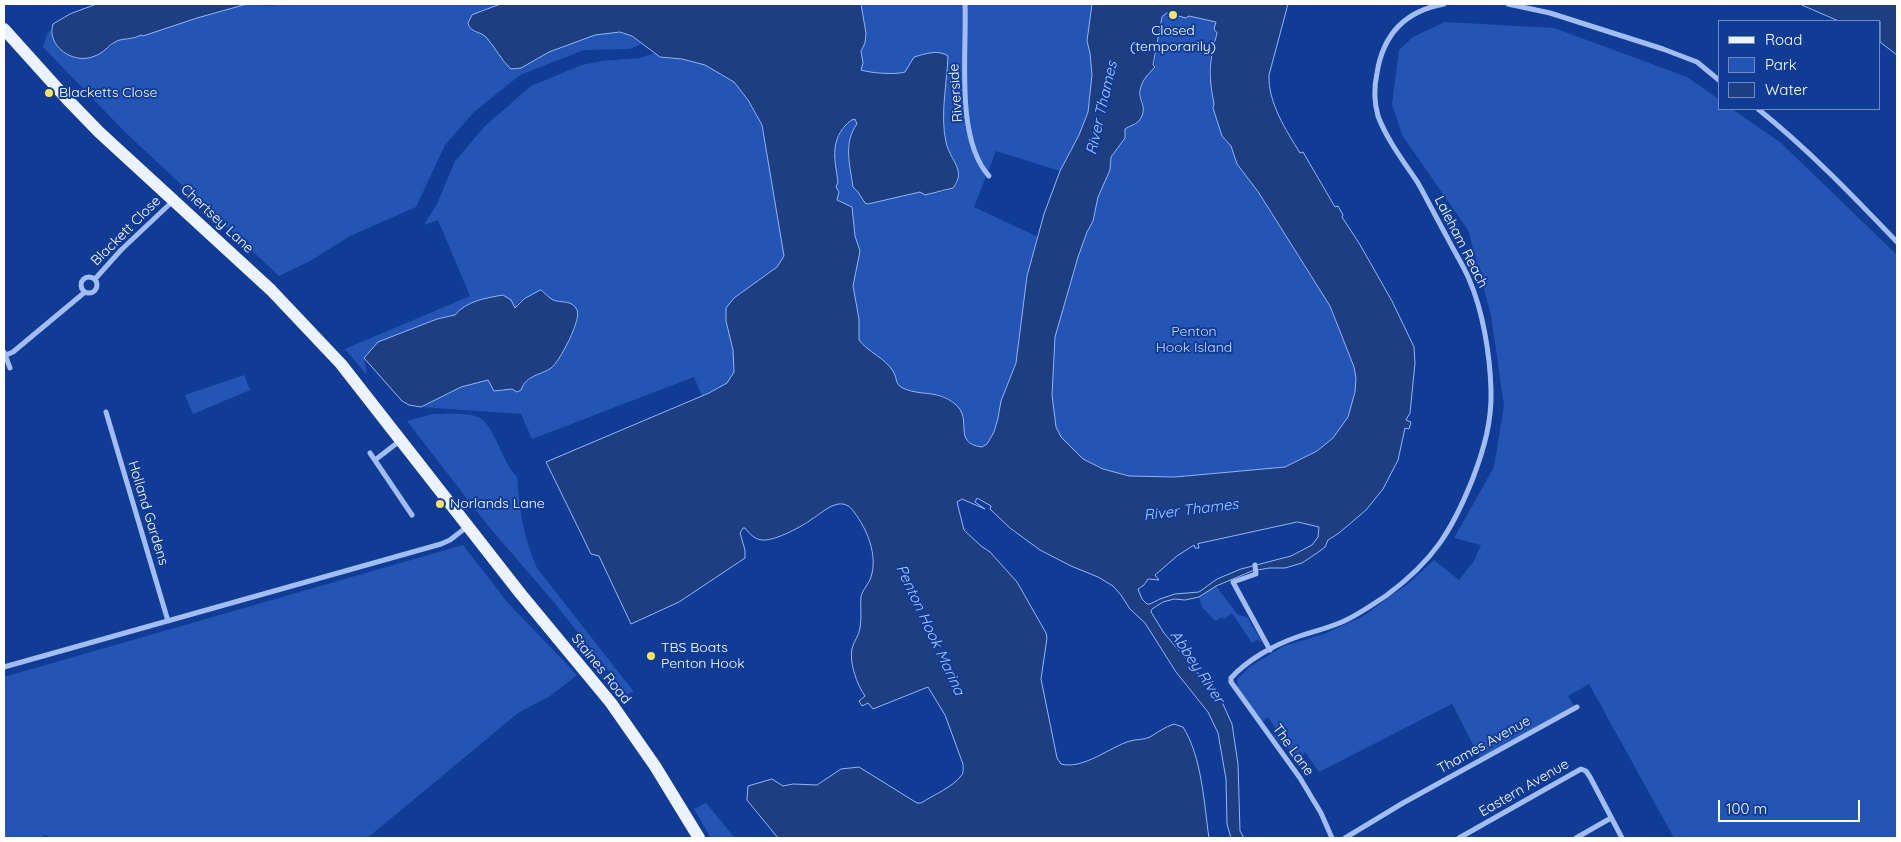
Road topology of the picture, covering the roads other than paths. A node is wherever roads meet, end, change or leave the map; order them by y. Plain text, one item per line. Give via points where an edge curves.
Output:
1 (965, 4) edge
2 (1444, 4) edge
3 (1508, 4) edge
4 (4, 29) edge
5 (1718, 79) edge
6 (1759, 110) edge
7 (989, 176) dead end
8 (174, 200) junction
9 (1897, 242) edge
10 (95, 279) junction
11 (85, 292) junction
12 (5, 354) edge
13 (10, 368) dead end
14 (106, 412) dead end
15 (401, 440) junction
16 (370, 453) dead end
17 (375, 460) junction
18 (412, 515) dead end
19 (468, 526) junction
20 (1256, 568) dead end
21 (168, 621) junction
22 (1270, 650) junction
23 (4, 667) edge
24 (1231, 678) joint
25 (1577, 707) dead end
26 (1611, 818) junction
27 (699, 838) edge
28 (1332, 838) edge
29 (1345, 838) edge
30 (1459, 838) edge
31 (1576, 838) edge
32 (1622, 838) edge

1 - 7 street, Riverside via 967,115 975,155
2 - 22 street, Laleham Reach via 1414,15 1393,31 1378,63 1375,95 1386,132 1470,280 1477,302 1491,390 1489,427 1484,446 1457,516 1444,540 1414,574 1352,617
3 - 5 street via 1550,13 1663,49 1697,62
4 - 8 main road, Chertsey Lane via 66,99
6 - 9 street via 1824,167
8 - 10 street, Blackett Close
8 - 15 main road, Chertsey Lane via 271,290 341,364
10 - 11 street, Blackett Close via 95,291
10 - 11 street, Blackett Close via 83,280
11 - 12 street, Blackett Close via 13,352
12 - 13 street, Blackett Close
14 - 21 street, Holland Gardens
15 - 17 street
15 - 19 main road, Chertsey Lane
16 - 17 street
17 - 18 street
19 - 21 street via 441,544
19 - 27 main road, Staines Road via 611,703 656,766
20 - 22 street via 1254,576 1233,582
21 - 23 street
22 - 24 street, Laleham Reach
24 - 28 street, The Lane via 1308,791
25 - 29 street, Thames Avenue
26 - 30 street, Eastern Avenue via 1590,777 1580,769
26 - 31 street
26 - 32 street, Eastern Avenue

